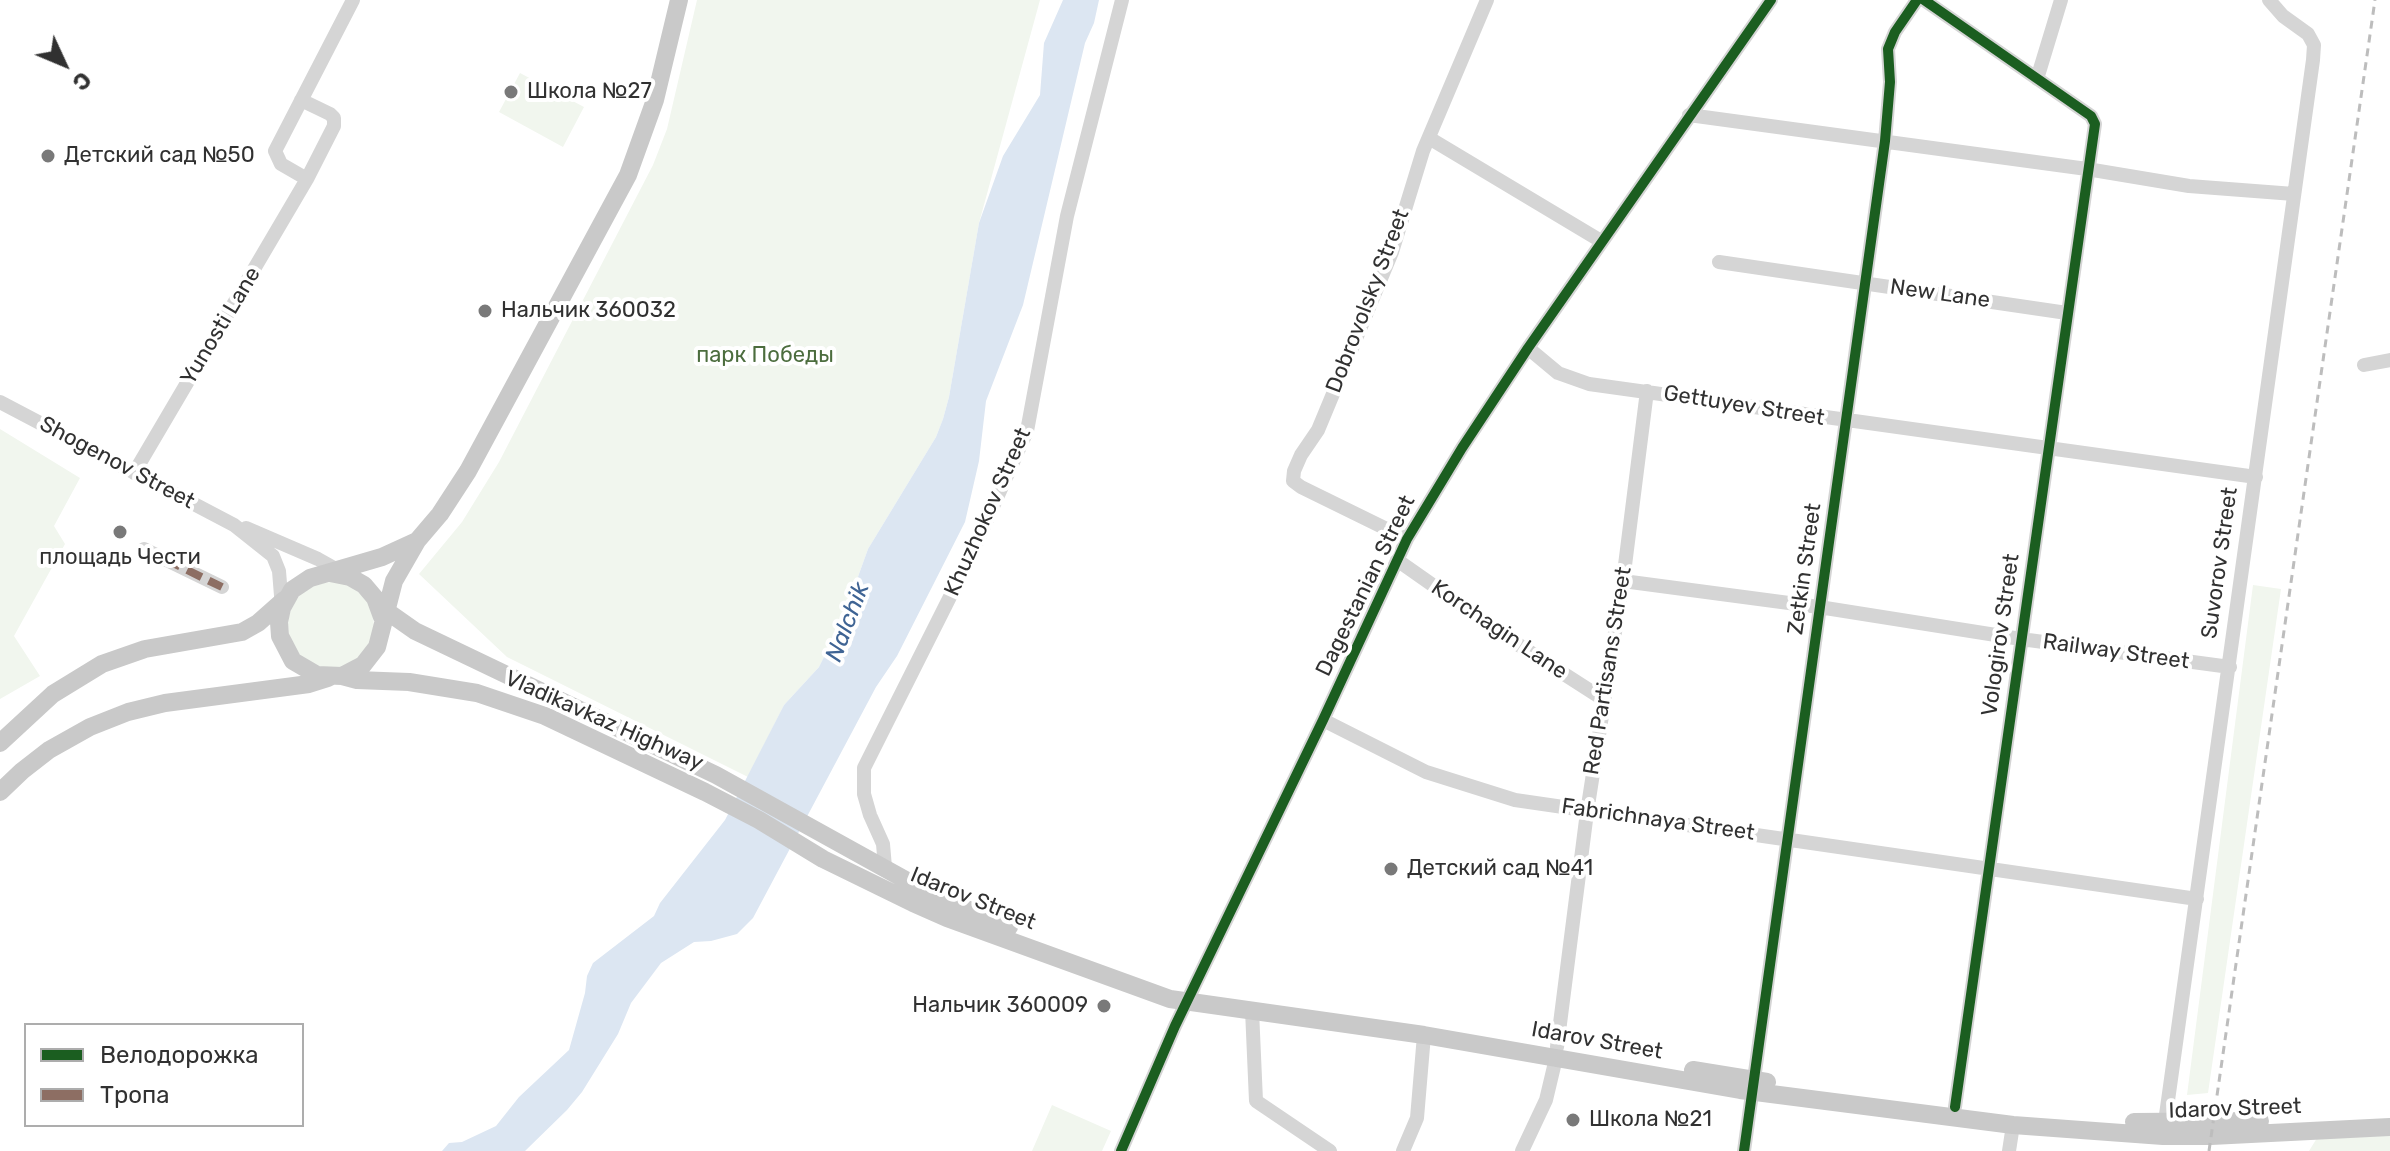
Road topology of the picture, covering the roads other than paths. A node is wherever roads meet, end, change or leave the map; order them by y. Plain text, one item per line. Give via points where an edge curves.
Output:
1 (353, 0) edge
2 (679, 0) edge
3 (1122, 0) edge
4 (1487, 0) edge
5 (1771, 0) edge
6 (1917, 0) edge
7 (1924, 0) edge
8 (2061, 0) edge
9 (2269, 0) edge
10 (2037, 79) junction
11 (301, 100) junction
12 (1689, 115) junction
13 (1429, 138) junction
14 (1885, 141) junction
15 (2087, 169) junction
16 (307, 179) junction
17 (2294, 194) junction
18 (1601, 241) junction
19 (1719, 262) dead end
20 (1866, 283) junction
21 (2067, 313) junction
22 (1528, 348) junction
23 (2390, 360) edge
24 (2364, 365) dead end
25 (1647, 391) junction
26 (0, 402) edge
27 (1845, 422) junction
28 (2048, 448) junction
29 (134, 473) junction
30 (2256, 477) junction
31 (234, 525) junction
32 (1407, 539) junction
33 (417, 541) junction
34 (145, 546) dead end
35 (1397, 560) junction
36 (339, 573) junction
37 (1623, 581) junction
38 (223, 584) dead end
39 (283, 603) junction
40 (1819, 607) junction
41 (382, 613) junction
42 (2021, 639) junction
43 (2230, 667) junction
44 (336, 676) junction
45 (1603, 699) junction
46 (1323, 720) junction
47 (0, 743) edge
48 (0, 792) edge
49 (1587, 812) junction
50 (1787, 837) junction
51 (833, 839) joint
52 (823, 859) joint
53 (885, 867) junction
54 (1989, 867) junction
55 (2197, 899) junction
56 (1191, 996) junction
57 (1252, 1010) junction
58 (1424, 1035) junction
59 (1557, 1053) junction
60 (1754, 1086) junction
61 (1955, 1107) junction
62 (2390, 1115) edge
63 (2013, 1125) junction
64 (2390, 1127) edge
65 (2163, 1136) edge
66 (1121, 1151) edge
67 (1330, 1151) edge
68 (1403, 1151) edge
69 (1522, 1151) edge
70 (1744, 1151) edge
71 (2009, 1151) edge

1 - 11 street
2 - 33 main road via 655,100 628,175 468,471
3 - 53 street, Khuzhokov Street via 1067,216 1027,431 864,768 866,805 883,844
4 - 13 street, Dobrovolsky Street
5 - 12 street, Dagestanian Street
6 - 14 street, Zetkin Street via 1888,49
7 - 10 street
8 - 10 street
9 - 17 street, Suvorov Street via 2314,45
10 - 15 street, Vologirov Street via 2094,119
11 - 16 street via 275,151 281,164
11 - 16 street, Yunosti Lane via 335,121
12 - 14 street
12 - 18 street, Dagestanian Street
13 - 18 street
13 - 32 street, Dobrovolsky Street via 1392,252 1293,481
14 - 15 street
14 - 20 street, Zetkin Street
15 - 17 street via 2189,186
15 - 21 street, Vologirov Street
16 - 29 street, Yunosti Lane
17 - 30 street, Suvorov Street
18 - 22 street, Dagestanian Street
19 - 20 street, New Lane
20 - 21 street, New Lane
20 - 27 street, Zetkin Street
21 - 28 street, Vologirov Street
22 - 25 street, Gettuyev Street via 1572,379
22 - 32 street, Dagestanian Street
23 - 24 street
25 - 27 street, Gettuyev Street
25 - 37 street, Red Partisans Street
26 - 29 street, Shogenov Street
27 - 28 street, Gettuyev Street
27 - 40 street, Zetkin Street
28 - 30 street, Gettuyev Street
28 - 42 street, Vologirov Street
29 - 31 street, Shogenov Street
30 - 43 street, Suvorov Street
31 - 36 street
31 - 39 street via 273,556
32 - 35 street, Dagestanian Street
33 - 36 main road
33 - 41 main road
34 - 38 street
35 - 45 street, Korchagin Lane
35 - 46 street, Dagestanian Street
36 - 39 main road via 300,583
36 - 41 main road via 364,585
37 - 40 street, Railway Street
37 - 45 street, Red Partisans Street
39 - 44 main road via 284,649 304,670
39 - 47 main road via 242,632 145,649 102,664 53,694
40 - 42 street, Railway Street
40 - 50 street, Zetkin Street
41 - 44 main road via 381,636 371,657
41 - 51 main road, Vladikavkaz Highway via 716,775
42 - 43 street, Railway Street
42 - 54 street, Vologirov Street
43 - 55 street, Suvorov Street
44 - 48 main road, Vladikavkaz Highway via 128,712 49,750
44 - 52 main road, Vladikavkaz Highway via 425,684 498,699 568,726 705,792
45 - 49 street, Red Partisans Street
46 - 49 street, Fabrichnaya Street via 1426,772 1515,800
46 - 56 street, Dagestanian Street
49 - 50 street, Fabrichnaya Street
49 - 59 street, Red Partisans Street
50 - 54 street, Fabrichnaya Street
50 - 60 street, Zetkin Street
51 - 53 main road, Idarov Street
52 - 56 main road, Idarov Street via 947,918 1137,988
53 - 56 main road, Idarov Street via 991,921
54 - 55 street, Fabrichnaya Street
54 - 61 street, Vologirov Street
55 - 65 street, Suvorov Street
56 - 57 main road, Idarov Street
56 - 59 main road, Idarov Street via 1401,1020
56 - 66 street, Dagestanian Street
57 - 58 main road, Idarov Street
57 - 67 street via 1256,1101
58 - 59 main road, Idarov Street
58 - 68 street via 1417,1118
59 - 60 main road, Idarov Street
59 - 69 street, Red Partisans Street via 1546,1100
60 - 61 main road, Idarov Street
60 - 63 main road, Idarov Street
60 - 70 street, Zetkin Street
61 - 65 main road, Idarov Street
62 - 65 main road, Idarov Street
63 - 65 main road, Idarov Street
63 - 71 street
64 - 65 main road, Idarov Street

